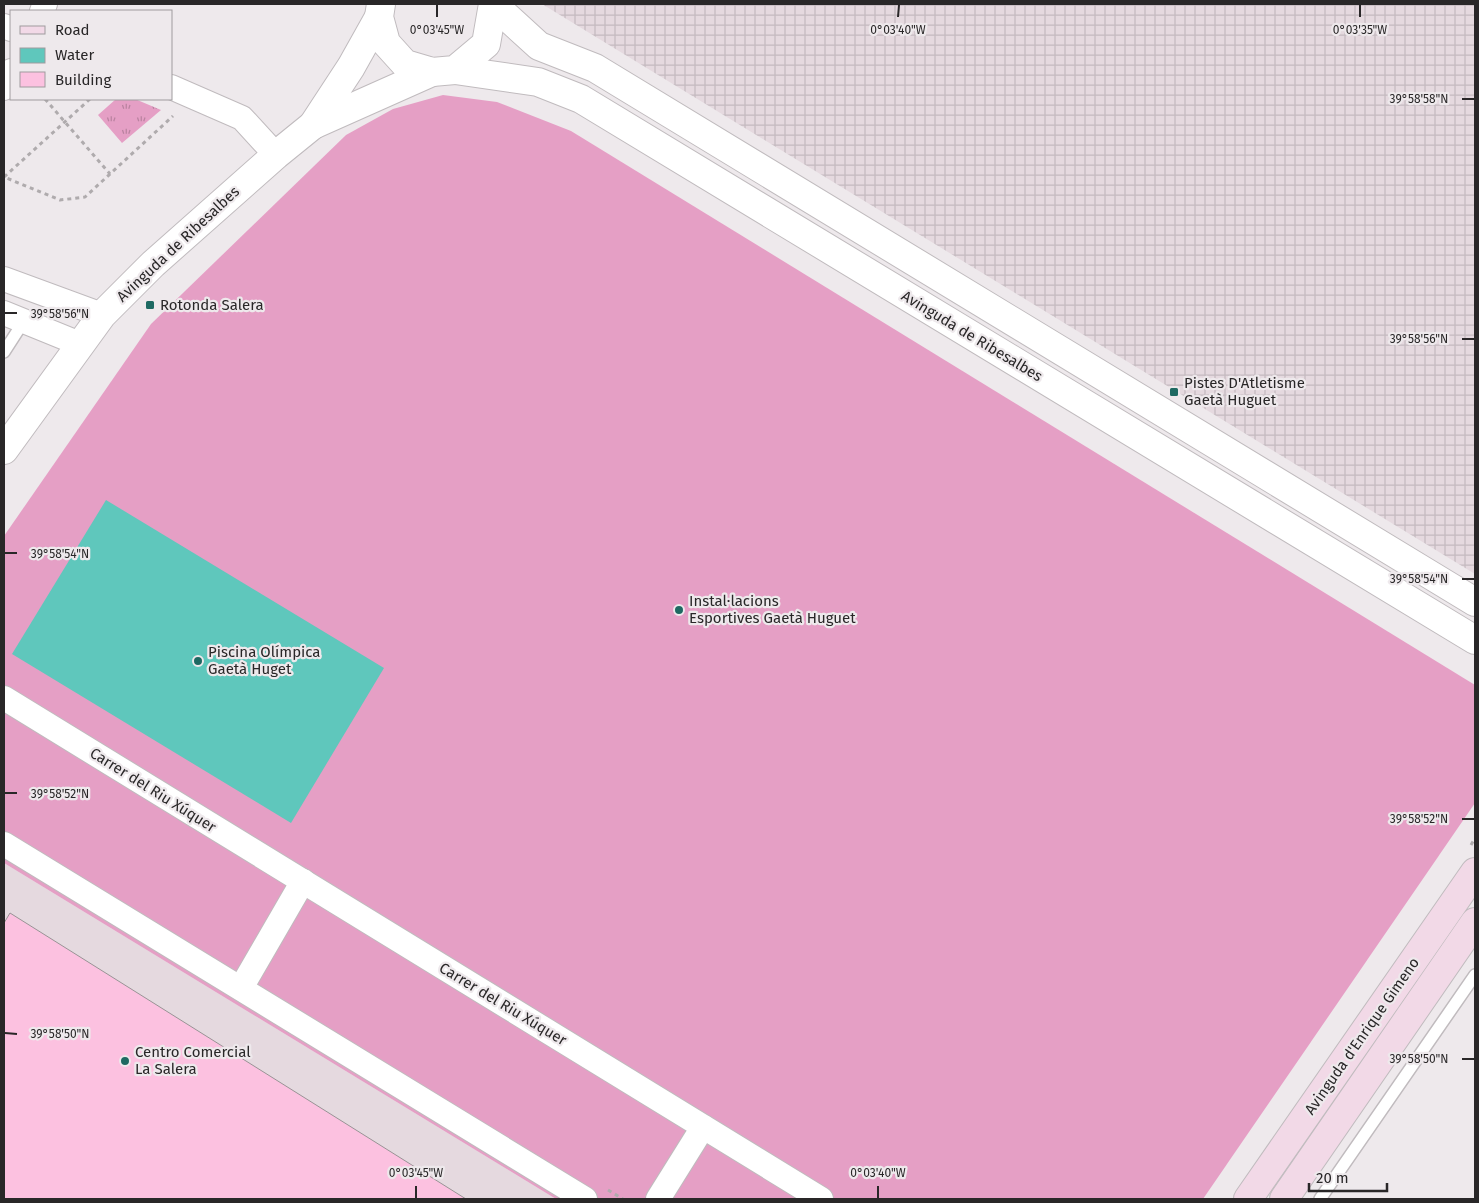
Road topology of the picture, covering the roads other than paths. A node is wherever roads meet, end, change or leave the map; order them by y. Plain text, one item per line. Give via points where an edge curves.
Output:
1 (493, 4) edge
2 (380, 10) edge
3 (443, 71) junction
4 (10, 73) edge
5 (172, 87) edge
6 (4, 88) edge
7 (313, 125) junction
8 (276, 155) junction
9 (4, 279) edge
10 (102, 314) junction
11 (14, 317) edge
12 (80, 344) junction
13 (4, 352) edge
14 (4, 450) edge
15 (1475, 602) edge
16 (1475, 640) edge
17 (4, 698) edge
18 (4, 844) edge
19 (1475, 872) edge
20 (303, 882) junction
21 (1475, 922) edge
22 (1475, 975) edge
23 (241, 988) junction
24 (702, 1126) junction
25 (586, 1199) edge
26 (658, 1199) edge
27 (822, 1199) edge
28 (1248, 1199) edge
29 (1284, 1199) edge
30 (1320, 1199) edge

1 - 3 street via 486,44
1 - 15 street via 539,46 595,68
2 - 3 street via 386,43 405,64
2 - 7 street, Avinguda de Ribesalbes via 351,67
3 - 7 street, Avinguda de Ribesalbes
3 - 16 street, Avinguda de Ribesalbes via 538,82 581,99
4 - 6 street
5 - 8 street via 242,118
7 - 8 street, Avinguda de Ribesalbes
8 - 10 street, Avinguda de Ribesalbes via 153,264
9 - 10 street
10 - 12 street, Avinguda de Ribesalbes
11 - 12 street
11 - 13 lane
12 - 14 street, Avinguda de Ribesalbes
17 - 20 street, Carrer del Riu Xúquer
18 - 23 street
19 - 28 main road, Avinguda d'Enrique Gimeno
20 - 23 street
20 - 24 street, Carrer del Riu Xúquer
21 - 29 main road, Avinguda d'Enrique Gimeno
22 - 30 lane
23 - 25 street
24 - 26 street
24 - 27 street, Carrer del Riu Xúquer

